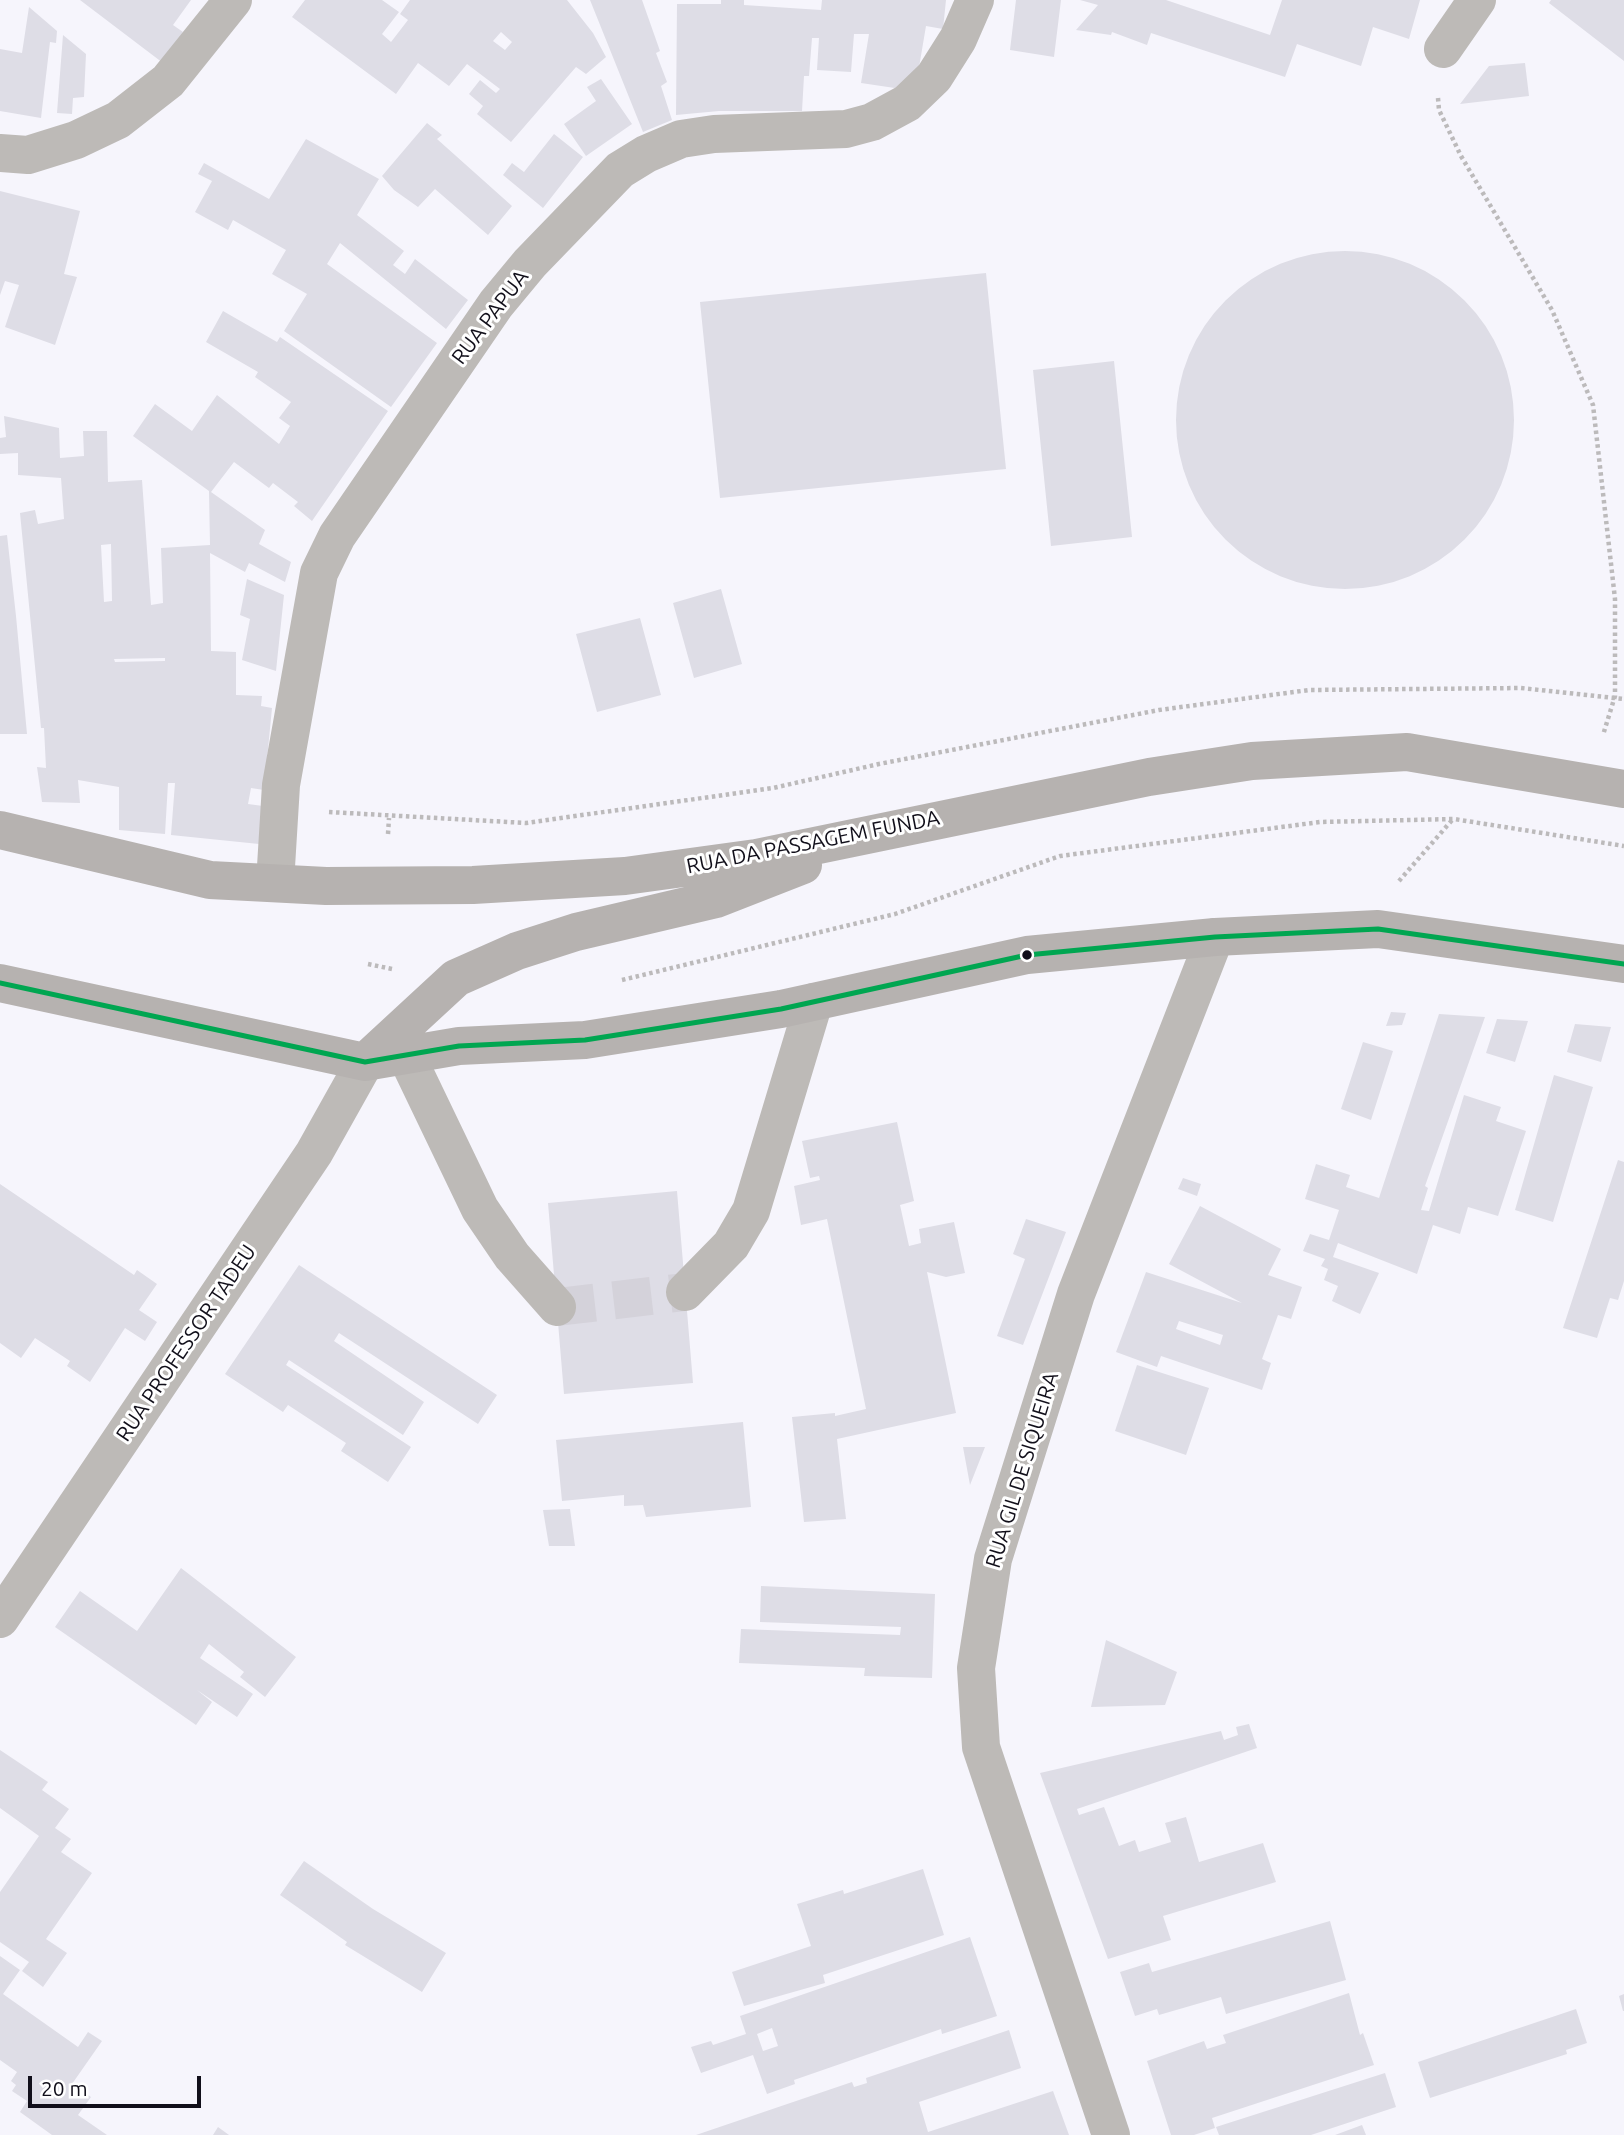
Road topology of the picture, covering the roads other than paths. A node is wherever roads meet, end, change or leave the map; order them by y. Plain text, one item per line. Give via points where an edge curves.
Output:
1 (233, 0) edge
2 (975, 0) edge
3 (1477, 0) edge
4 (1443, 48) road end
5 (0, 153) edge
6 (1624, 789) edge
7 (0, 830) edge
8 (857, 835) junction
9 (275, 883) junction
10 (1215, 937) junction
11 (1624, 964) edge
12 (0, 983) edge
13 (814, 1002) junction
14 (405, 1055) junction
15 (365, 1062) junction
16 (685, 1292) tunnel mouth
17 (557, 1307) dead end
18 (0, 1619) edge
19 (1111, 2135) edge

1 - 5 street via 168,81 118,120 28,155
2 - 9 street, RUA PAPUA via 934,77 907,103 872,122 846,129 714,134 681,139 646,154 620,170 530,262 496,304 344,524 319,573 279,808
3 - 4 street
6 - 8 main road, RUA DA PASSAGEM FUNDA via 1407,752 1252,761
7 - 9 main road, RUA DA PASSAGEM FUNDA via 210,880
8 - 9 main road, RUA DA PASSAGEM FUNDA via 756,858 625,876 473,886
8 - 15 main road via 787,874 716,899 576,932 456,978
10 - 11 main road via 1378,929
10 - 13 main road via 1027,955
10 - 19 street, RUA GIL DE SIQUEIRA via 1076,1294 993,1559 976,1668 981,1747
12 - 15 main road
13 - 14 main road via 585,1040 459,1046
13 - 16 street via 751,1211 731,1245
14 - 15 main road
14 - 17 street via 480,1209 512,1256
15 - 18 street, RUA PROFESSOR TADEU via 314,1153

